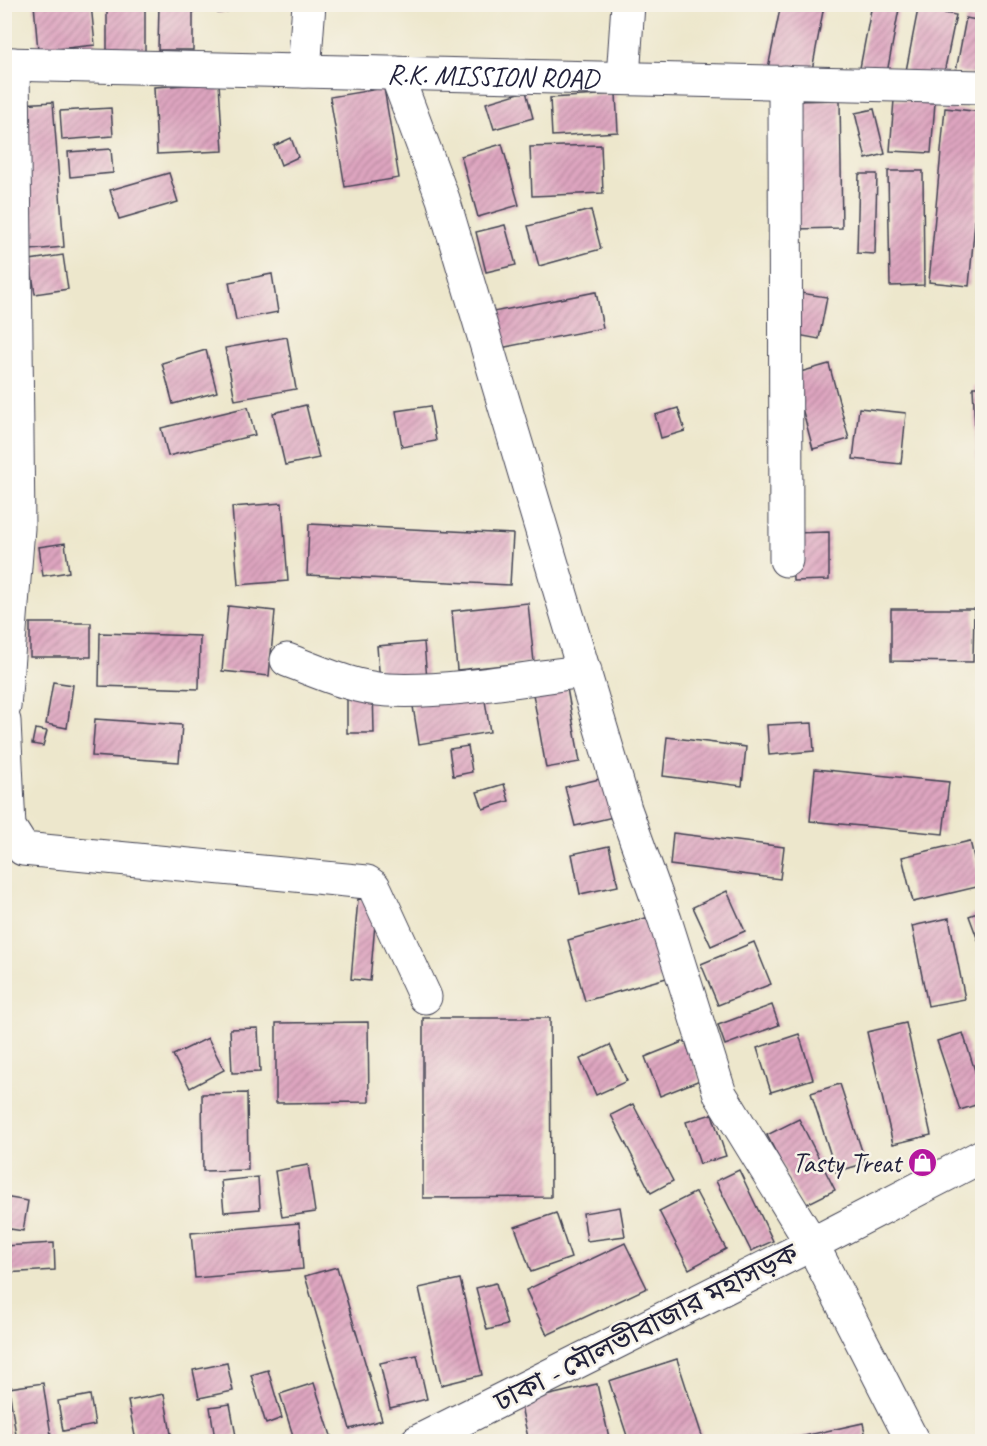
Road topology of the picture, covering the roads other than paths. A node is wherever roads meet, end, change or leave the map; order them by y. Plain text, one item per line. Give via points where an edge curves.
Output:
1 (309, 4) edge
2 (628, 4) edge
3 (9, 64) edge
4 (304, 71) junction
5 (396, 73) junction
6 (623, 78) junction
7 (785, 82) junction
8 (982, 87) edge
9 (786, 560) dead end
10 (287, 660) dead end
11 (585, 671) junction
12 (4, 707) edge
13 (4, 721) edge
14 (425, 997) dead end
15 (982, 1156) edge
16 (812, 1244) junction
17 (417, 1442) edge
18 (913, 1442) edge

1 - 4 main road
2 - 6 main road
3 - 4 main road, R.K. MISSION ROAD
3 - 12 main road via 18,528
4 - 5 main road, R.K. MISSION ROAD
5 - 6 main road, R.K. MISSION ROAD
5 - 11 main road via 443,199
6 - 7 main road, R.K. MISSION ROAD
7 - 8 main road, R.K. MISSION ROAD
7 - 9 main road
10 - 11 main road via 342,681 387,690 440,689
11 - 16 main road via 625,809 720,1095
13 - 14 main road via 9,827 23,849 367,882 374,887
15 - 16 main road, ঢাকা - মৌলভীবাজার মহাসড়ক
16 - 17 main road, ঢাকা - মৌলভীবাজার মহাসড়ক
16 - 18 main road

